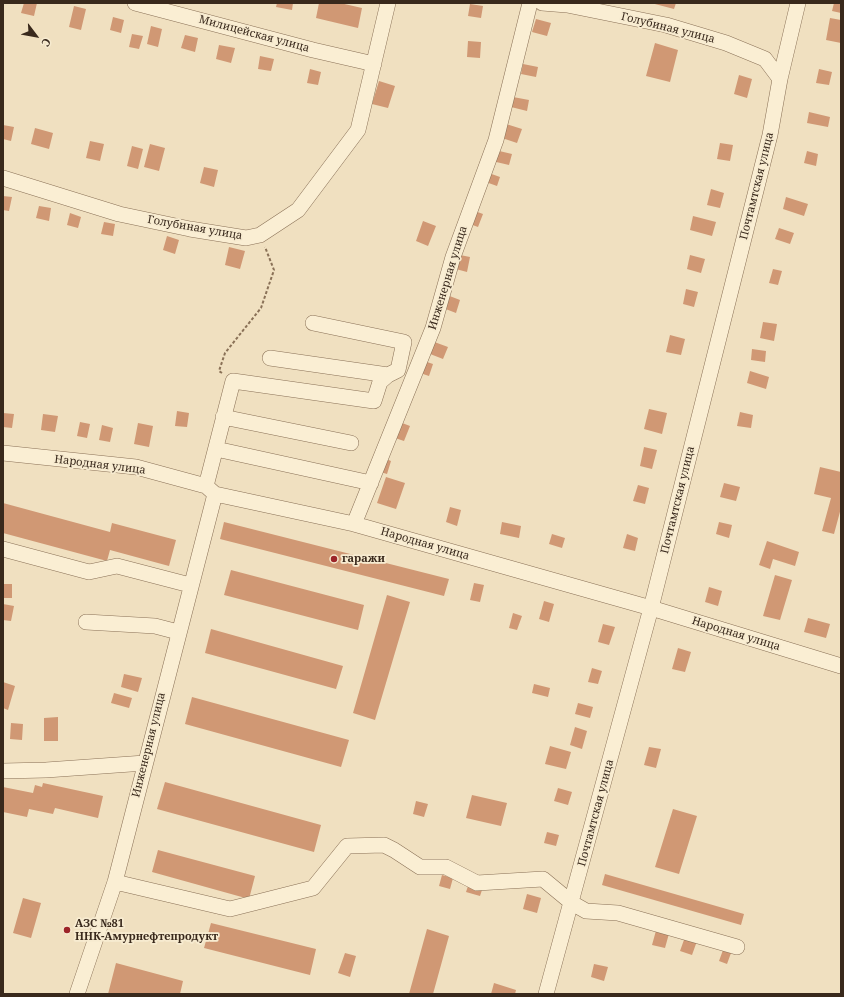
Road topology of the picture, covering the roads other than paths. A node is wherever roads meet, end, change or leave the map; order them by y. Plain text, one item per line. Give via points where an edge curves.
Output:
1 (135, 3) edge
2 (388, 3) edge
3 (530, 3) edge
4 (542, 3) edge
5 (798, 3) edge
6 (374, 64) junction
7 (780, 79) junction
8 (3, 178) edge
9 (313, 323) dead end
10 (270, 358) dead end
11 (388, 375) junction
12 (224, 417) junction
13 (351, 443) dead end
14 (216, 449) junction
15 (3, 453) edge
16 (371, 482) junction
17 (210, 490) junction
18 (354, 524) junction
19 (3, 549) edge
20 (190, 585) junction
21 (651, 608) junction
22 (86, 622) dead end
23 (178, 632) junction
24 (841, 666) edge
25 (144, 763) junction
26 (3, 771) edge
27 (115, 882) junction
28 (572, 903) junction
29 (737, 947) dead end
30 (77, 994) edge
31 (546, 994) edge

1 - 6 street, Милицейская улица
2 - 6 street, Голубиная улица
3 - 16 street, Инженерная улица via 496,140 452,257 433,328
4 - 7 street, Голубиная улица via 567,4 666,25 726,43 765,59
5 - 7 street, Почтамтская улица
6 - 8 street, Голубиная улица via 358,130 298,210 260,235 246,238 190,230 119,214
7 - 21 street, Почтамтская улица via 770,135
9 - 11 street via 404,342 398,370
10 - 11 street
11 - 12 street, Инженерная улица via 380,382 374,401 233,381
12 - 13 street
12 - 14 street, Инженерная улица
14 - 16 street
14 - 17 street, Инженерная улица
15 - 17 street, Народная улица via 136,467
16 - 18 street, Инженерная улица
17 - 18 street, Народная улица
17 - 20 street, Инженерная улица
18 - 21 street, Народная улица
19 - 20 street via 89,572 117,566
20 - 23 street, Инженерная улица
21 - 24 street, Народная улица
21 - 28 street, Почтамтская улица
22 - 23 street via 155,626
23 - 25 street, Инженерная улица
25 - 26 street
25 - 27 street, Инженерная улица
27 - 28 street via 230,909 313,888 346,846 384,845 420,867 446,867 477,883 543,879
27 - 30 street, Инженерная улица
28 - 29 street via 586,911 618,913
28 - 31 street, Почтамтская улица

